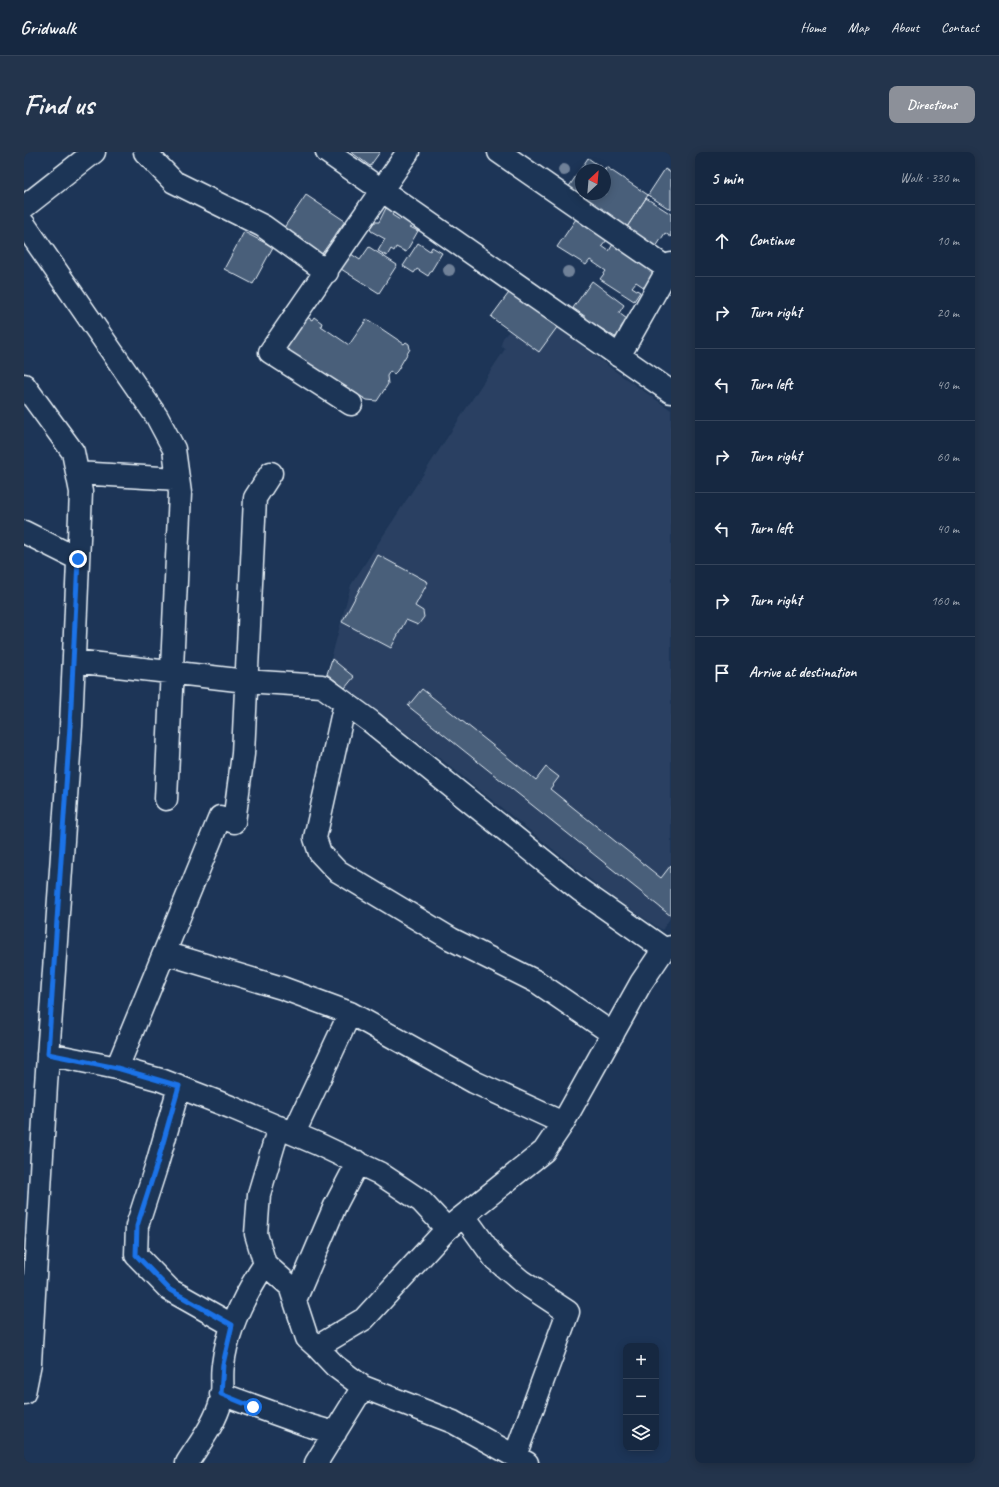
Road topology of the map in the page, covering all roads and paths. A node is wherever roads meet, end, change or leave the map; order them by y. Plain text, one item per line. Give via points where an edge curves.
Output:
1 (94, 152) edge
2 (145, 152) edge
3 (328, 152) edge
4 (408, 152) edge
5 (499, 152) edge
6 (381, 189) junction
7 (24, 207) edge
8 (24, 224) edge
9 (670, 268) edge
10 (327, 272) junction
11 (619, 356) junction
12 (24, 385) edge
13 (671, 392) edge
14 (351, 404) dead end
15 (77, 472) junction
16 (271, 473) dead end
17 (178, 479) junction
18 (24, 532) edge
19 (78, 559) junction
20 (74, 661) junction
21 (172, 673) junction
22 (246, 681) junction
23 (345, 703) junction
24 (166, 799) dead end
25 (667, 948) edge
26 (165, 954) junction
27 (350, 1013) junction
28 (613, 1034) junction
29 (48, 1054) junction
30 (117, 1068) junction
31 (179, 1086) junction
32 (563, 1123) junction
33 (287, 1130) junction
34 (358, 1162) junction
35 (456, 1223) junction
36 (265, 1264) junction
37 (30, 1268) edge
38 (295, 1300) junction
39 (232, 1325) junction
40 (317, 1347) junction
41 (363, 1387) junction
42 (24, 1392) edge
43 (221, 1394) junction
44 (335, 1433) junction
45 (521, 1459) edge
46 (187, 1463) edge
47 (316, 1463) edge

1 - 7 street
2 - 10 street via 174,182 263,226
3 - 6 street
4 - 6 street
5 - 9 street
6 - 10 street
6 - 11 street
8 - 17 street via 157,417 174,449
9 - 11 street
10 - 14 street via 270,352
11 - 13 street
12 - 15 street via 72,452
15 - 17 street
15 - 19 street via 81,492
16 - 22 street via 255,498
17 - 21 street via 180,493
18 - 19 street
19 - 20 street
20 - 21 street
20 - 29 street
21 - 22 street
21 - 24 street
22 - 23 street via 322,686
22 - 26 street via 243,754 234,822 220,817
23 - 25 street via 580,890
23 - 28 street via 315,838 320,853 336,870 451,939 537,982
25 - 28 street via 641,983
26 - 27 street via 282,988
26 - 30 street
27 - 32 street via 467,1078
27 - 33 street
28 - 32 street
29 - 30 street
29 - 37 street
30 - 31 street
31 - 33 street
31 - 39 street via 137,1226 136,1255 170,1290
32 - 35 street via 544,1151
33 - 34 street
33 - 36 street via 259,1194 256,1234
34 - 35 street
34 - 38 street via 335,1206
35 - 40 street via 364,1319
35 - 45 street via 521,1280 568,1312
36 - 38 street via 290,1286
36 - 39 street via 251,1284
37 - 42 street via 30,1363
38 - 40 street via 307,1338
39 - 43 street via 223,1364
40 - 41 street via 334,1366
41 - 44 street
41 - 45 street via 453,1422
43 - 44 street via 307,1426
43 - 46 street via 221,1401 211,1424
44 - 47 street

